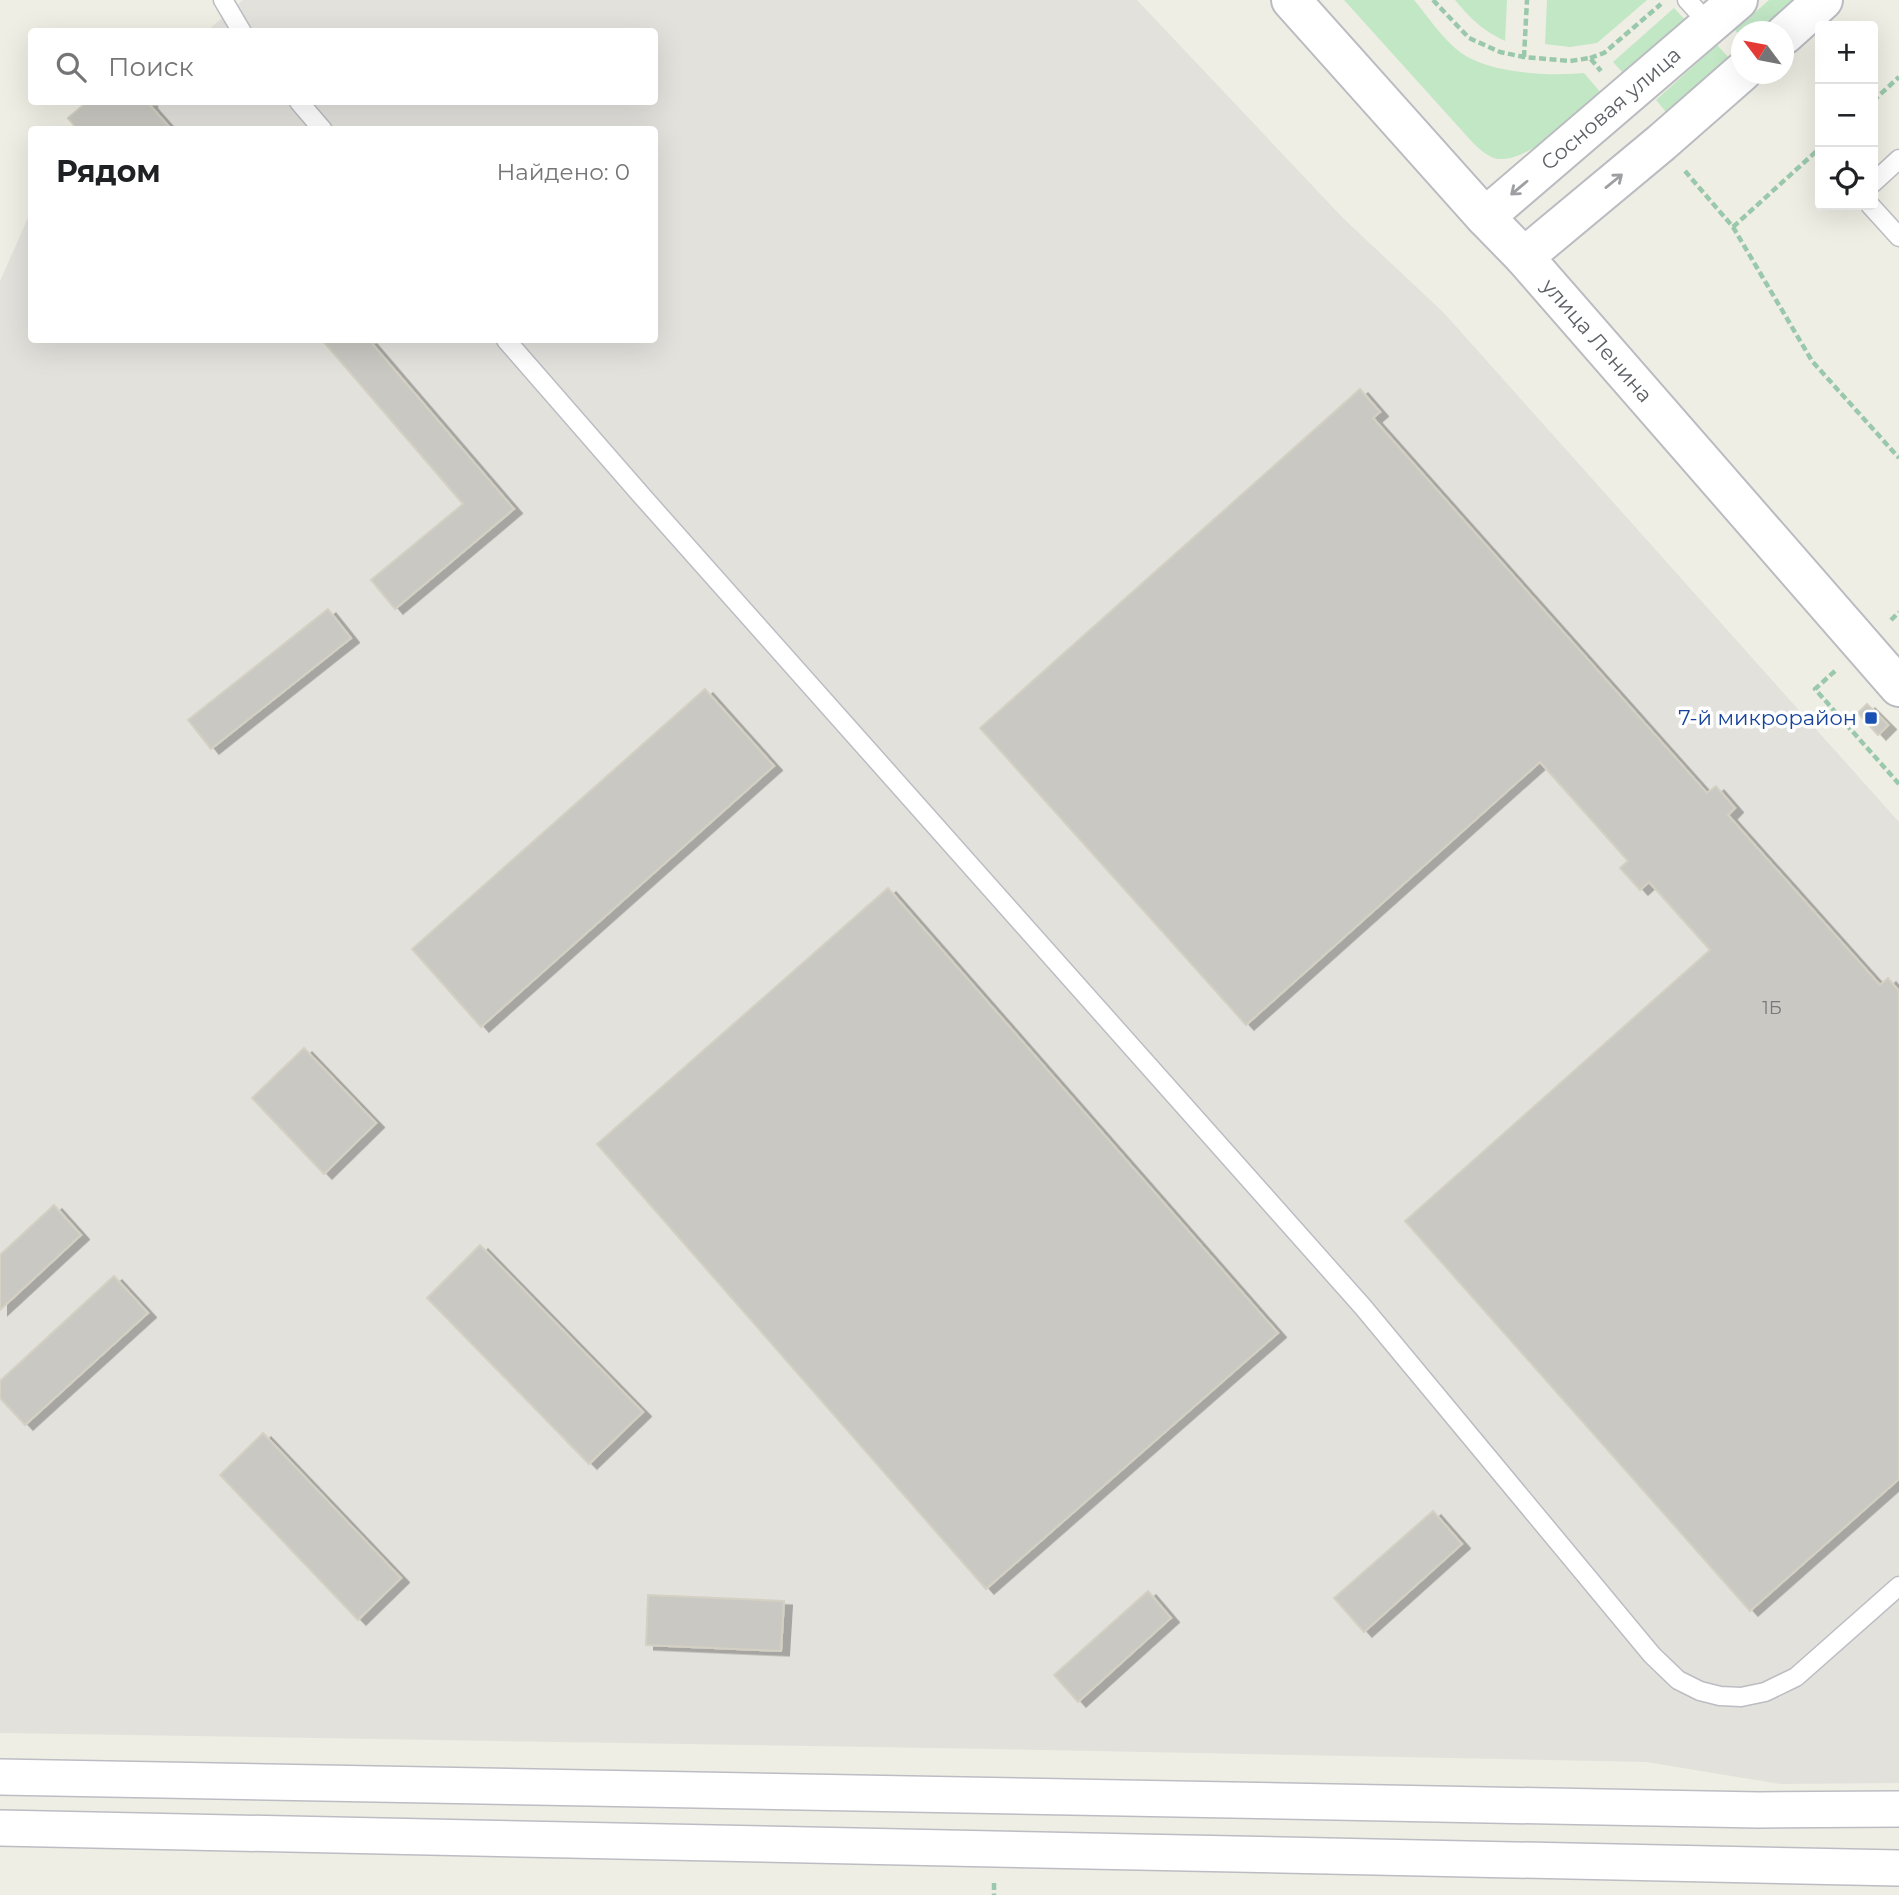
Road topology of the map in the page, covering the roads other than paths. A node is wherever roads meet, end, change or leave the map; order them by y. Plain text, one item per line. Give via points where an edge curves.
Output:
1 (223, 0) edge
2 (1290, 0) edge
3 (1738, 0) edge
4 (1823, 0) edge
5 (1699, 13) edge
6 (1794, 25) edge
7 (240, 28) edge
8 (1731, 81) edge
9 (302, 105) edge
10 (320, 126) edge
11 (1899, 159) edge
12 (1878, 178) edge
13 (1875, 210) edge
14 (1485, 217) junction
15 (1899, 237) edge
16 (1524, 257) junction
17 (509, 343) edge
18 (1899, 687) edge
19 (1899, 1586) edge
20 (0, 1777) edge
21 (1899, 1809) edge
22 (0, 1828) edge
23 (1899, 1868) edge

1 - 7 lane
2 - 14 main road, улица Ленина
3 - 5 main road, Сосновая улица
4 - 6 main road
5 -> 14 main road, Сосновая улица via 1623,100
16 -> 8 main road
9 - 10 lane
11 - 12 lane
13 - 15 lane
14 - 16 main road, улица Ленина
16 - 18 main road, улица Ленина
17 - 19 lane via 1363,1307 1652,1655 1678,1679 1700,1692 1720,1696 1765,1692 1796,1677
20 - 21 street
22 - 23 street

